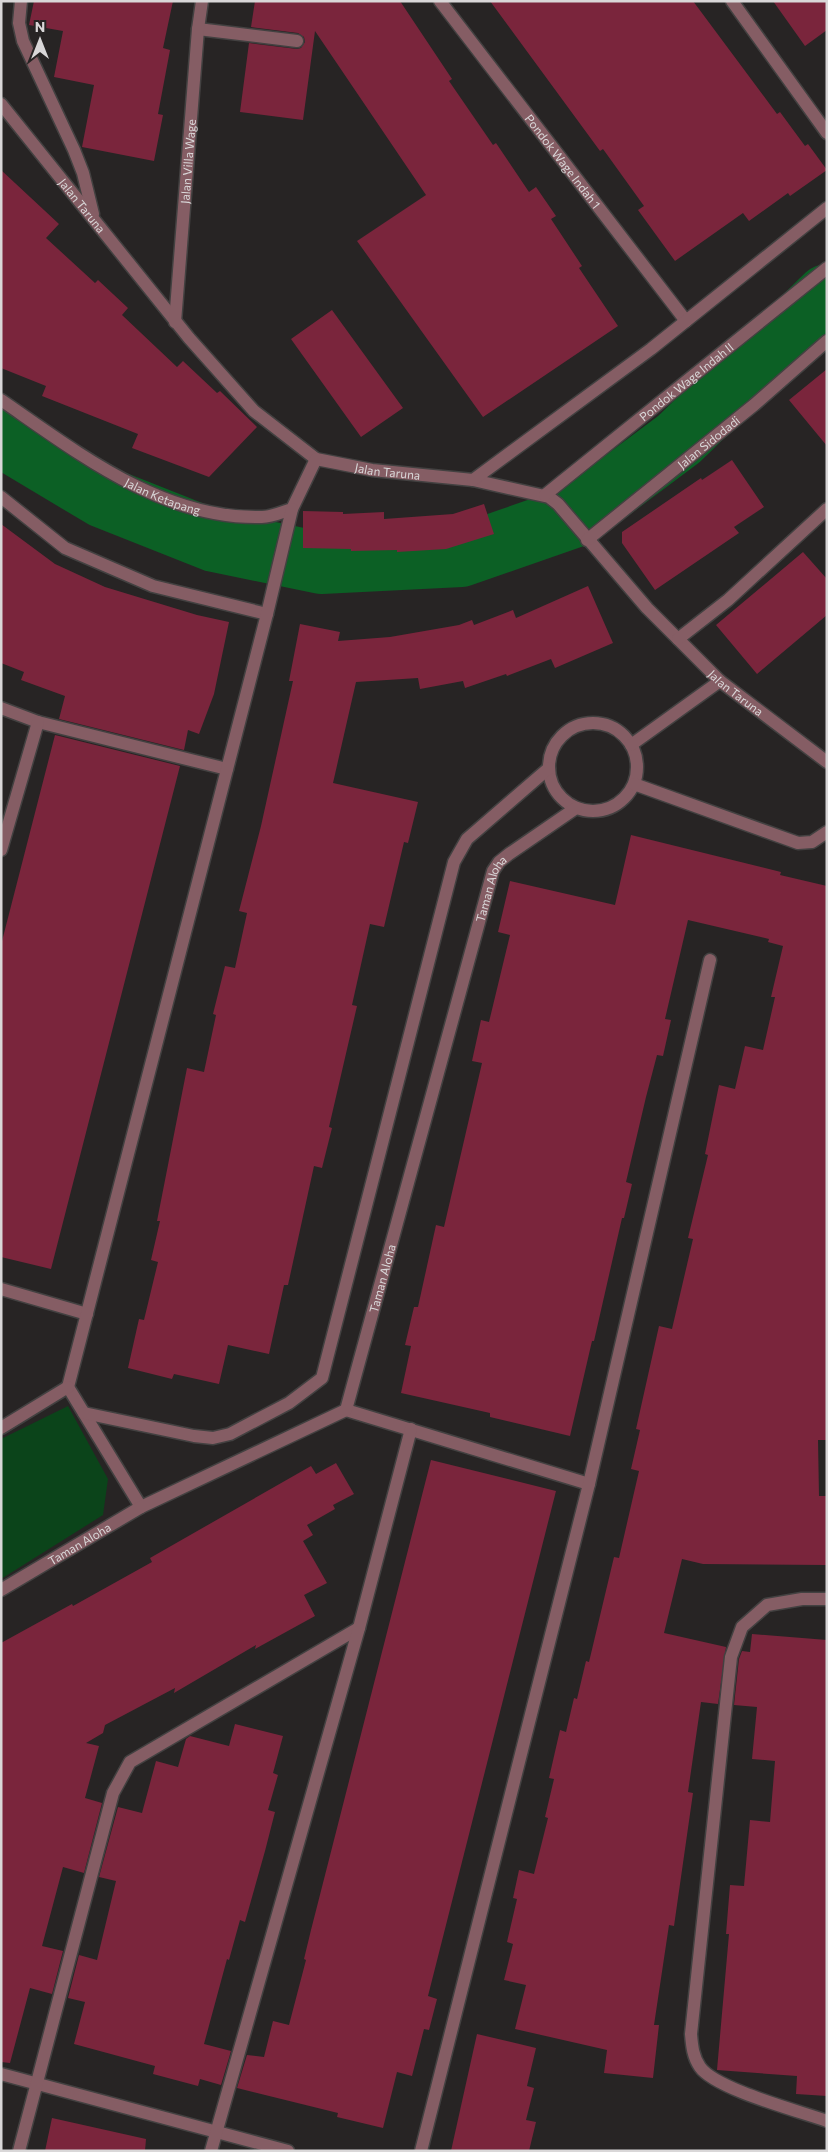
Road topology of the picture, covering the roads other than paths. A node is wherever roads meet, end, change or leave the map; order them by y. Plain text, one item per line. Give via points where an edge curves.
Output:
1 (21, 1) edge
2 (202, 1) edge
3 (440, 1) edge
4 (732, 1) edge
5 (198, 29) junction
6 (297, 41) dead end
7 (1, 104) edge
8 (827, 133) edge
9 (827, 208) edge
10 (94, 218) junction
11 (827, 268) edge
12 (686, 321) junction
13 (175, 322) junction
14 (827, 341) edge
15 (1, 400) edge
16 (316, 459) junction
17 (473, 480) junction
18 (545, 495) junction
19 (1, 497) edge
20 (292, 509) junction
21 (827, 509) edge
22 (587, 540) junction
23 (267, 614) junction
24 (678, 639) junction
25 (720, 681) junction
26 (1, 708) edge
27 (38, 722) junction
28 (631, 745) junction
29 (827, 762) edge
30 (549, 768) junction
31 (227, 769) junction
32 (634, 784) junction
33 (576, 808) junction
34 (827, 832) edge
35 (1, 850) edge
36 (710, 960) dead end
37 (1, 1289) edge
38 (87, 1314) junction
39 (68, 1387) junction
40 (346, 1410) junction
41 (84, 1413) junction
42 (1, 1428) edge
43 (411, 1429) junction
44 (589, 1484) junction
45 (141, 1507) junction
46 (1, 1590) edge
47 (827, 1599) edge
48 (359, 1628) junction
49 (1, 2074) edge
50 (36, 2084) junction
51 (827, 2121) edge
52 (216, 2131) junction
53 (19, 2151) edge
54 (211, 2151) edge
55 (288, 2151) edge
56 (421, 2151) edge

1 - 10 street via 23,41 74,150
2 - 5 street, Jalan Villa Wage
3 - 12 street, Pondok Wage Indah 1
4 - 8 street
5 - 6 street
5 - 13 street, Jalan Villa Wage
7 - 10 street, Jalan Taruna
9 - 12 street
10 - 13 street, Jalan Taruna
11 - 18 street, Pondok Wage Indah II
12 - 17 street
13 - 16 street, Jalan Taruna via 254,411
14 - 22 street, Jalan Sidodadi via 754,405
15 - 20 street, Jalan Ketapang via 90,462 171,500 222,515 264,517
16 - 17 street, Jalan Taruna via 372,470
16 - 20 street
17 - 18 street, Jalan Taruna
18 - 22 street, Jalan Taruna via 558,504
19 - 23 street via 66,548 153,586
20 - 23 street
21 - 24 street via 728,600
22 - 24 street, Jalan Taruna
23 - 31 street
24 - 25 street, Jalan Taruna
25 - 28 street
25 - 29 street, Jalan Taruna
26 - 27 street
27 - 31 street
27 - 35 street
28 - 30 street via 609,727 595,723 581,725 558,741 551,753
28 - 32 street via 636,757
30 - 33 street via 552,784 562,799
30 - 41 street via 467,839 454,862 322,1378 289,1403 230,1434 213,1438
31 - 38 street
32 - 33 street via 616,805 590,811
32 - 34 street via 798,843 812,842
33 - 40 street, Taman Aloha via 509,854 493,872
36 - 44 street
37 - 38 street
38 - 39 street
39 - 41 street
39 - 42 street
40 - 43 street
40 - 45 street, Taman Aloha
41 - 45 street
43 - 44 street
43 - 48 street
44 - 56 street
45 - 46 street, Taman Aloha
47 - 51 street via 767,1605 742,1627 731,1657 691,2034 693,2051 701,2068 718,2082
48 - 50 street via 130,1762 113,1793
48 - 52 street
49 - 50 street
50 - 52 street
50 - 53 street
52 - 54 street
52 - 55 street

